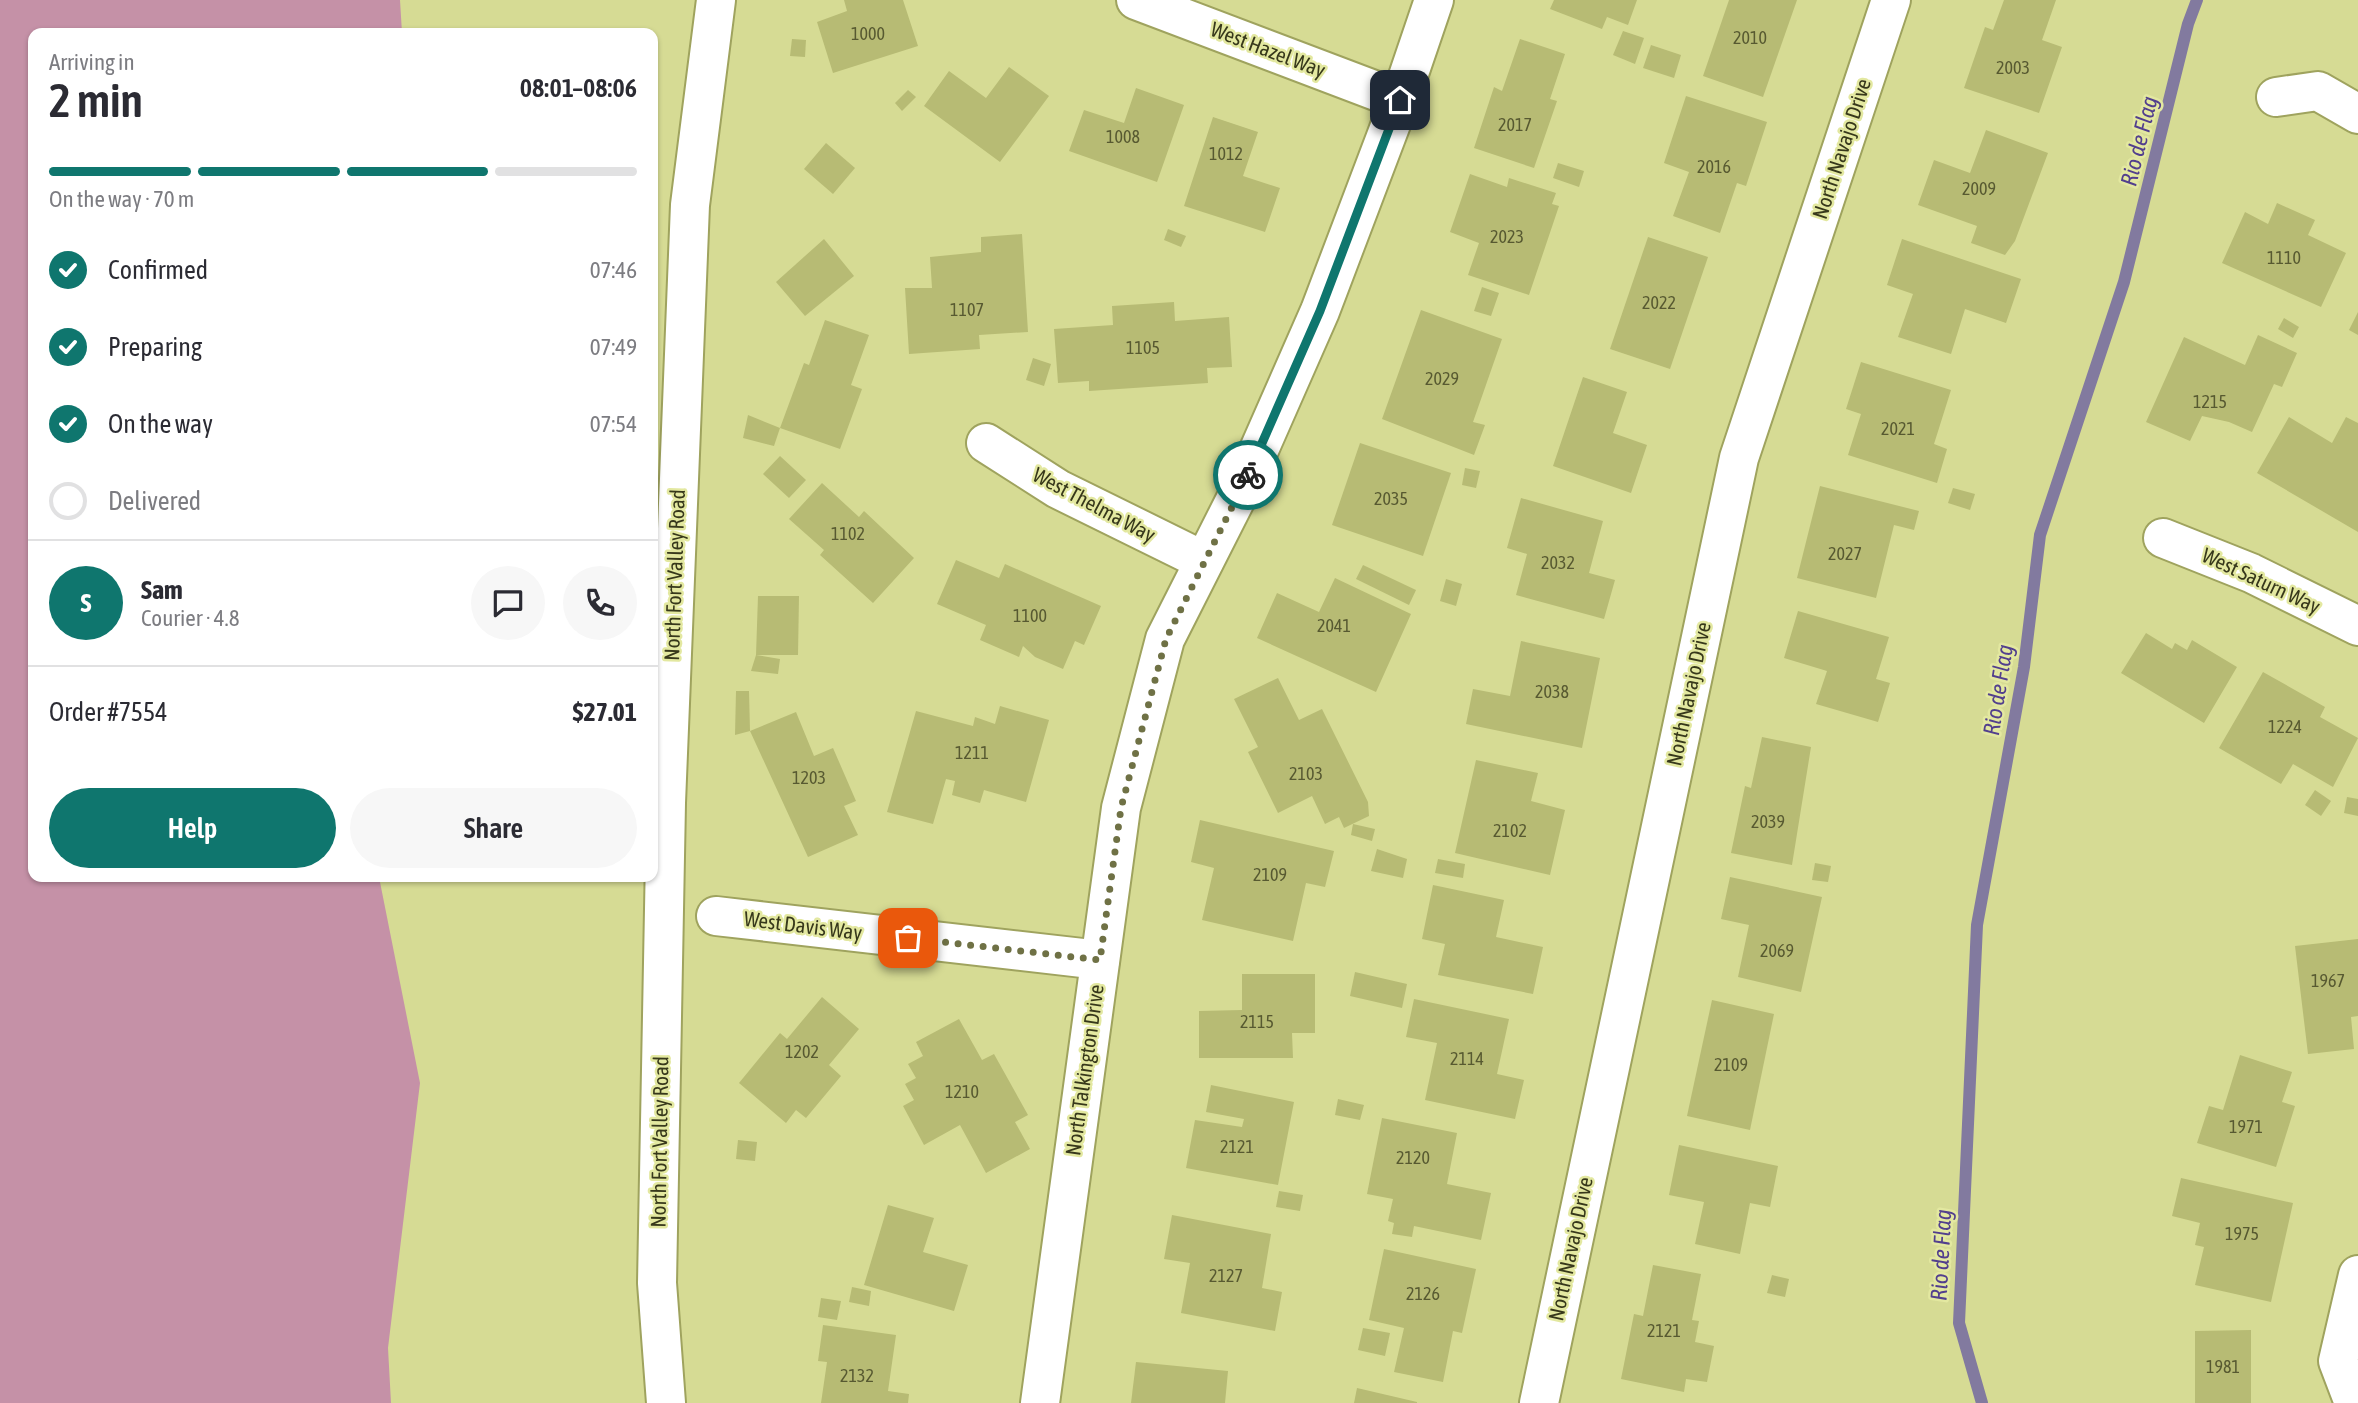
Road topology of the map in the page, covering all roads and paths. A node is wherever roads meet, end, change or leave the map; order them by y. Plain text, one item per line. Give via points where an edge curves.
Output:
1 (716, 0) edge
2 (1136, 0) edge
3 (1434, 0) edge
4 (1891, 0) edge
5 (2276, 97) dead end
6 (1400, 100) junction
7 (2358, 114) edge
8 (986, 443) dead end
9 (2163, 538) dead end
10 (1204, 561) junction
11 (2358, 626) edge
12 (716, 916) dead end
13 (1100, 960) junction
14 (2358, 1275) edge
15 (666, 1403) edge
16 (1040, 1403) edge
17 (1539, 1403) edge
18 (2354, 1403) edge

1 - 15 street, North Fort Valley Road via 690,205 666,803 657,1283
2 - 6 street, West Hazel Way
3 - 6 street, North Talkington Drive
4 - 17 street, North Navajo Drive via 1739,458
5 - 7 street via 2318,91
6 - 10 street, North Talkington Drive via 1320,311 1247,477
8 - 10 street, West Thelma Way via 1058,489
9 - 11 street, West Saturn Way via 2250,573
10 - 13 street, North Talkington Drive via 1166,639 1124,795
12 - 13 street, West Davis Way
13 - 16 street, North Talkington Drive
14 - 18 street via 2338,1361

